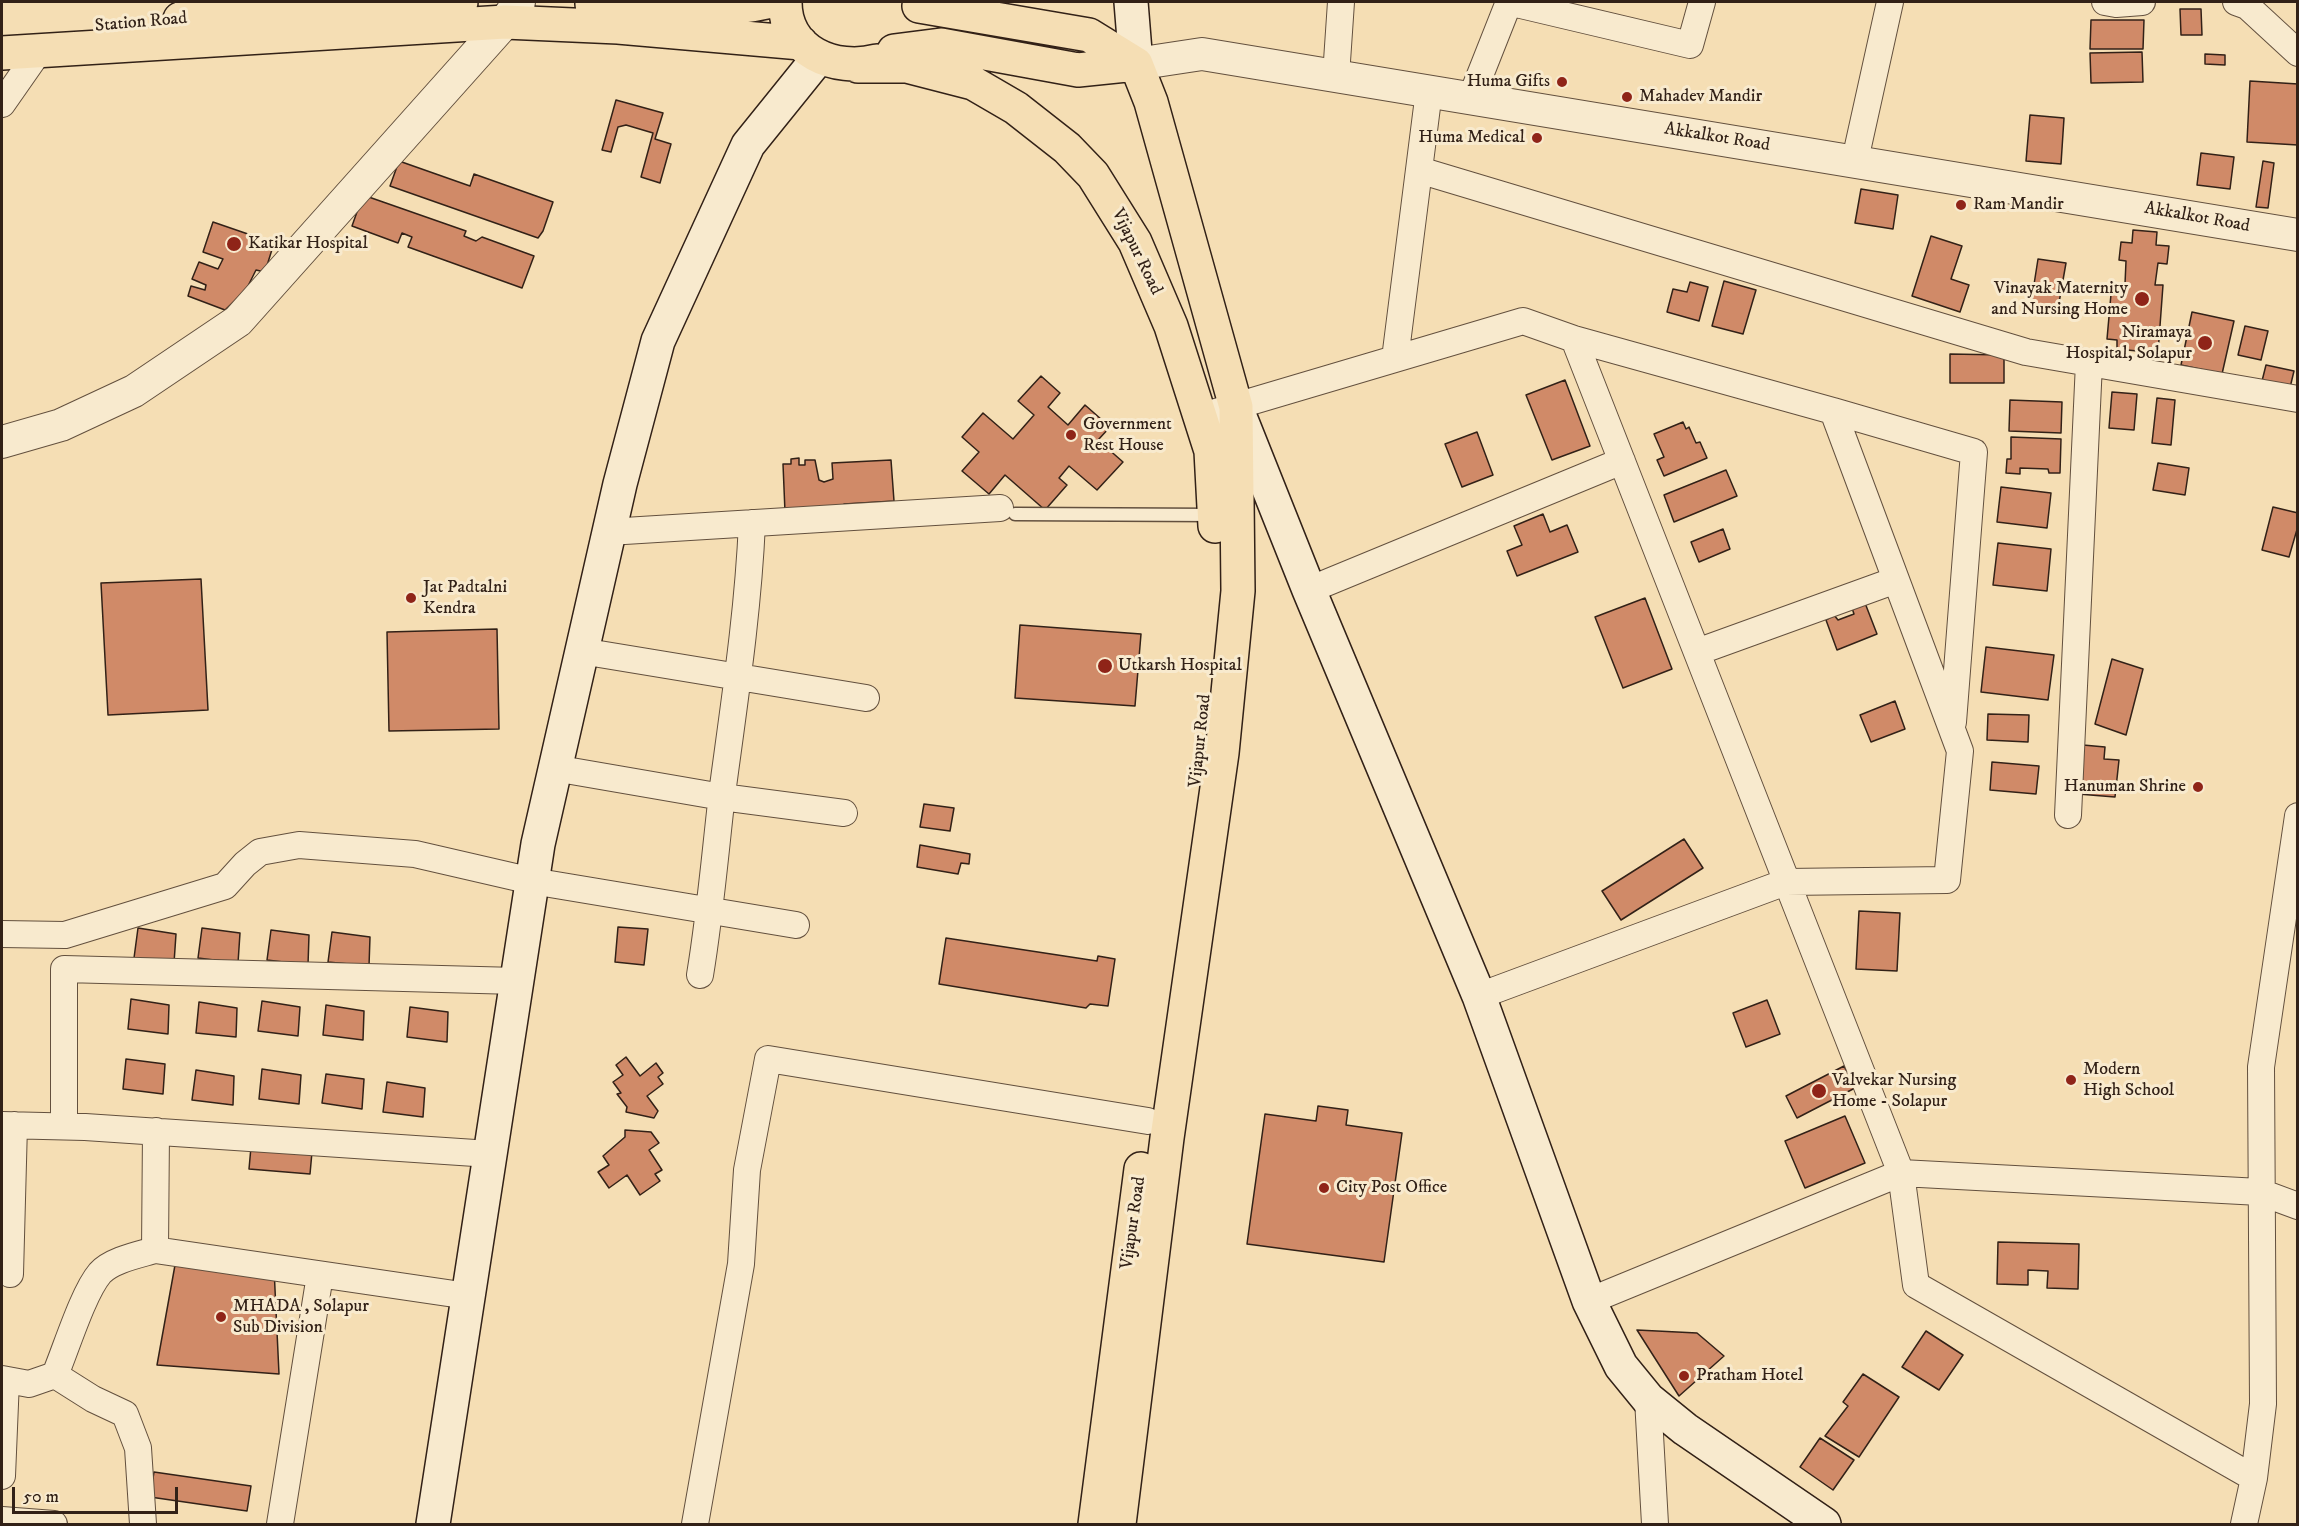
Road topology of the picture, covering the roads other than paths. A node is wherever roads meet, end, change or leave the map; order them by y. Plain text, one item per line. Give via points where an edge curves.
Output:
1 (461, 2) edge
2 (768, 2) edge
3 (786, 2) edge
4 (1131, 2) edge
5 (1341, 2) edge
6 (1508, 2) edge
7 (1702, 2) edge
8 (1890, 2) edge
9 (2105, 2) edge
10 (2142, 2) edge
11 (2236, 2) edge
12 (918, 4) edge
13 (231, 8) edge
14 (514, 8) edge
15 (2, 34) edge
16 (901, 44) junction
17 (810, 50) junction
18 (39, 51) junction
19 (2, 53) edge
20 (2298, 53) edge
21 (1136, 64) junction
22 (858, 66) junction
23 (1336, 76) junction
24 (1429, 91) junction
25 (1471, 98) junction
26 (2, 104) edge
27 (1855, 160) junction
28 (1419, 170) junction
29 (2298, 235) edge
30 (1574, 339) junction
31 (1395, 359) junction
32 (2089, 363) junction
33 (2298, 399) edge
34 (1236, 407) junction
35 (1833, 411) junction
36 (1199, 417) junction
37 (2, 442) edge
38 (1622, 461) junction
39 (1007, 511) joint
40 (1215, 515) junction
41 (752, 523) junction
42 (608, 532) junction
43 (1896, 580) junction
44 (1309, 590) junction
45 (581, 651) junction
46 (1697, 652) junction
47 (738, 678) junction
48 (866, 698) dead end
49 (1953, 731) junction
50 (554, 768) junction
51 (722, 797) junction
52 (844, 813) dead end
53 (2068, 815) dead end
54 (2298, 816) edge
55 (532, 881) junction
56 (1786, 882) junction
57 (711, 911) junction
58 (796, 925) dead end
59 (2, 934) edge
60 (700, 975) dead end
61 (517, 981) junction
62 (1479, 996) junction
63 (1148, 1121) junction
64 (8, 1125) edge
65 (64, 1126) junction
66 (156, 1131) junction
67 (490, 1154) junction
68 (1901, 1173) junction
69 (2260, 1192) junction
70 (2298, 1206) edge
71 (155, 1250) junction
72 (10, 1274) dead end
73 (320, 1275) junction
74 (468, 1296) junction
75 (1590, 1301) junction
76 (55, 1375) junction
77 (4, 1380) edge
78 (1648, 1399) junction
79 (2, 1476) edge
80 (2254, 1478) junction
81 (2, 1520) edge
82 (54, 1524) edge
83 (143, 1524) edge
84 (280, 1524) edge
85 (433, 1524) edge
86 (695, 1524) edge
87 (1095, 1524) edge
88 (1119, 1524) edge
89 (1655, 1524) edge
90 (1824, 1524) edge
91 (2244, 1524) edge

1 - 13 main road, Station Road
2 - 14 main road via 703,9
3 - 17 main road via 790,26
4 - 21 main road
5 - 23 street
6 - 7 street via 1690,45
6 - 25 street
8 - 27 street
9 - 10 street
11 - 20 street via 2247,6
12 - 16 main road
12 - 21 main road via 1089,35
13 - 15 main road, Station Road
14 - 17 main road, Vijapur Road via 618,27
14 - 18 main road
14 - 37 street via 238,321 134,391 61,425
16 - 21 main road via 965,47 1078,70
16 - 22 main road via 877,61
17 - 22 main road, Vijapur Road via 838,64
17 - 42 main road via 748,145 658,341
18 - 19 main road
18 - 26 street
21 - 23 street, Akkalkot Road via 1202,54
21 - 34 main road, Vijapur Road via 1152,102
22 - 36 main road, Vijapur Road via 907,66 973,83 1016,108 1067,148 1093,175 1135,242 1171,326
23 - 24 street, Akkalkot Road
24 - 25 street, Akkalkot Road
24 - 28 street
25 - 27 street, Akkalkot Road
27 - 29 street, Akkalkot Road
28 - 31 street
28 - 32 street via 2026,352
30 - 31 street via 1523,321
30 - 35 street
30 - 38 street
31 - 34 street
32 - 33 street
32 - 53 street
34 - 36 street
34 - 44 main road
34 - 88 main road, Vijapur Road via 1238,591 1222,753 1167,1138
35 - 43 street
35 - 49 street via 1974,452
36 - 40 main road, Vijapur Road via 1211,451
38 - 44 street
38 - 46 street
39 - 40 lane
39 - 41 street
40 - 63 main road, Vijapur Road via 1216,585 1201,754
41 - 42 street
41 - 47 street
42 - 45 main road
43 - 46 street
43 - 49 street
44 - 62 main road
45 - 47 street
45 - 50 main road
46 - 56 street
47 - 48 street
47 - 51 street
49 - 56 street via 1960,751 1947,880
50 - 51 street
50 - 55 main road
51 - 52 street
51 - 57 street
54 - 69 street via 2261,1067
55 - 57 street
55 - 59 street via 415,854 300,845 260,852 225,886 77,932
55 - 61 main road
56 - 62 street
56 - 68 street
57 - 58 street
57 - 60 street
61 - 65 street via 64,969
61 - 67 main road
62 - 75 main road
63 - 86 street via 768,1059 747,1170 741,1264
63 - 87 main road, Vijapur Road
64 - 65 street
64 - 72 street
65 - 66 street
66 - 67 street
66 - 71 street
67 - 74 main road
68 - 69 street
68 - 75 street
68 - 80 street via 1917,1285
69 - 70 street
69 - 80 street via 2263,1404
71 - 73 street
71 - 76 street via 127,1258 100,1273
73 - 74 street
73 - 84 street
74 - 85 main road
75 - 78 main road via 1621,1366
76 - 77 street via 28,1384
76 - 83 street via 125,1414 138,1448
77 - 79 street
78 - 89 street
78 - 90 main road via 1685,1429
80 - 91 street
81 - 82 street

